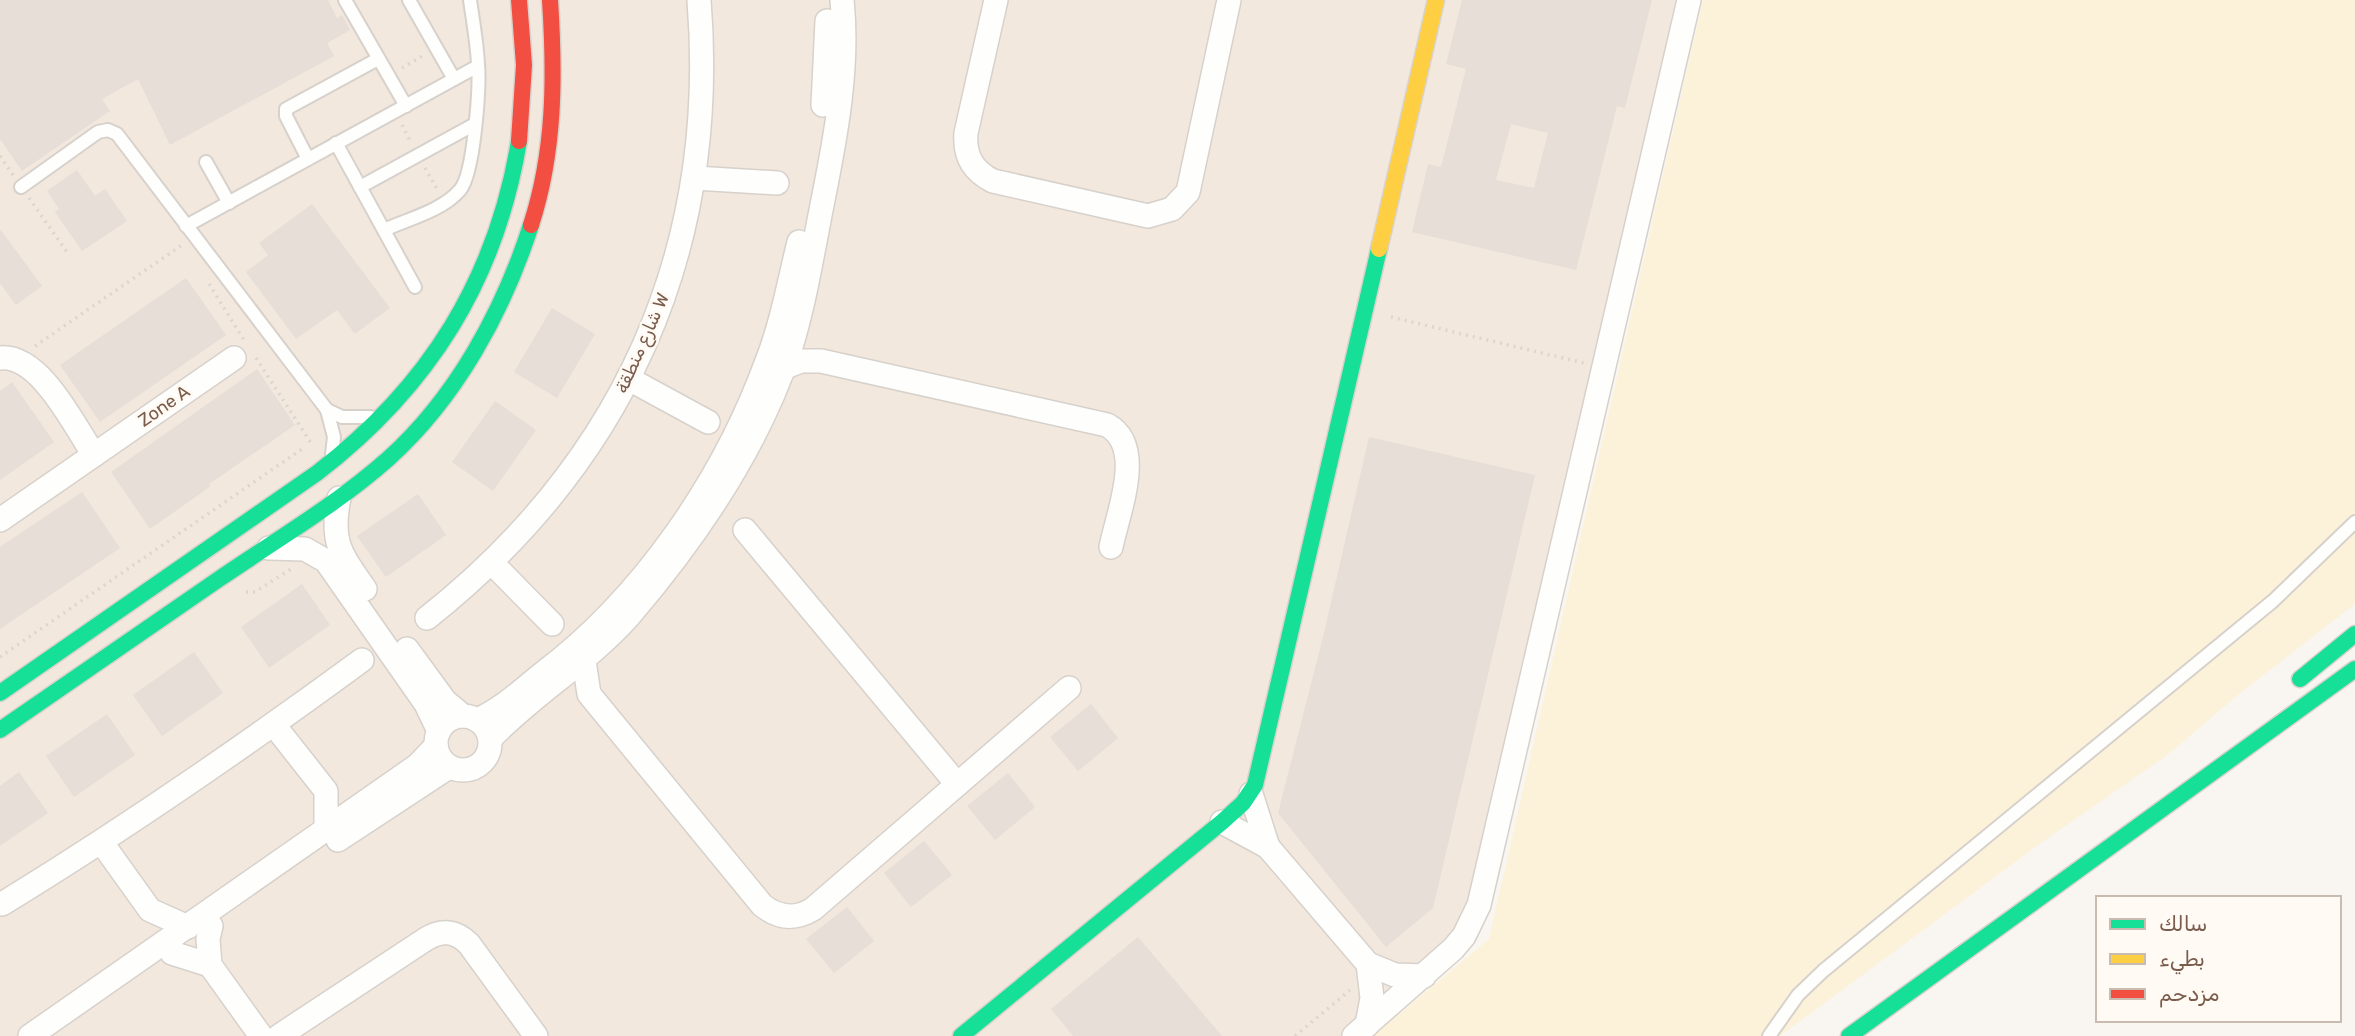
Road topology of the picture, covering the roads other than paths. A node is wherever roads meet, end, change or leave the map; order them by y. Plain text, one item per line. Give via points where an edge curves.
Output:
1 (345, 0) edge
2 (409, 0) edge
3 (470, 0) edge
4 (519, 0) edge
5 (550, 0) edge
6 (699, 0) edge
7 (827, 0) edge
8 (842, 0) edge
9 (996, 0) edge
10 (1229, 0) edge
11 (1436, 0) edge
12 (1689, 0) edge
13 (378, 59) junction
14 (478, 66) junction
15 (454, 79) junction
16 (400, 109) junction
17 (475, 124) junction
18 (337, 144) junction
19 (308, 159) junction
20 (206, 162) dead end
21 (695, 178) junction
22 (778, 183) dead end
23 (21, 187) road end
24 (360, 187) junction
25 (229, 202) junction
26 (384, 230) junction
27 (190, 231) junction
28 (415, 287) dead end
29 (796, 330) junction
30 (234, 358) dead end
31 (8, 359) edge
32 (821, 361) junction
33 (783, 368) junction
34 (629, 379) junction
35 (327, 410) junction
36 (390, 410) junction
37 (708, 422) dead end
38 (94, 455) junction
39 (328, 465) junction
40 (339, 498) junction
41 (0, 520) edge
42 (2355, 522) edge
43 (745, 530) dead end
44 (1111, 547) dead end
45 (266, 548) junction
46 (492, 563) junction
47 (427, 618) dead end
48 (552, 624) dead end
49 (2355, 634) edge
50 (362, 660) dead end
51 (584, 661) junction
52 (41, 664) junction
53 (2355, 669) edge
54 (558, 683) junction
55 (1069, 688) dead end
56 (59, 689) junction
57 (2285, 691) dead end
58 (0, 693) edge
59 (589, 694) junction
60 (470, 718) junction
61 (274, 725) junction
62 (0, 730) edge
63 (2237, 734) dead end
64 (437, 738) junction
65 (490, 739) junction
66 (449, 767) junction
67 (957, 784) junction
68 (2197, 784) junction
69 (326, 792) junction
70 (1251, 794) junction
71 (363, 803) junction
72 (1222, 822) junction
73 (326, 829) junction
74 (102, 843) junction
75 (1268, 847) junction
76 (2, 904) dead end
77 (150, 910) junction
78 (211, 926) junction
79 (188, 927) junction
80 (172, 953) junction
81 (149, 954) junction
82 (210, 965) junction
83 (1370, 974) junction
84 (1424, 976) junction
85 (1361, 1030) edge
86 (30, 1036) edge
87 (52, 1036) edge
88 (261, 1036) edge
89 (279, 1036) edge
90 (536, 1036) edge
91 (961, 1036) edge
92 (1769, 1036) edge
93 (1849, 1036) edge

1 - 13 lane
2 - 15 lane
3 - 14 lane
4 - 36 main road via 525,76 522,124 503,218 458,324
5 - 40 main road via 555,63 547,168 494,318 471,360 415,431
6 - 21 street, شارع منطقة W via 702,112
7 - 60 street via 822,115 802,227 774,343 736,435 667,542 616,606 559,662 492,712
8 - 29 street via 843,64 837,119
9 - 10 street via 966,133 966,151 975,169 993,181 1149,215 1172,209 1188,192
11 - 70 main road
12 - 84 street via 1479,905 1464,936
13 - 16 lane
13 - 19 lane via 286,109
14 - 15 lane
14 - 17 lane
15 - 16 lane
16 - 18 lane
17 - 24 lane
17 - 26 lane via 462,188 444,203
18 - 19 lane
18 - 24 lane
19 - 25 lane
20 - 25 lane
21 - 22 street
21 - 34 street, شارع منطقة W via 675,263
23 - 27 lane via 98,132 108,130 117,134
24 - 26 lane
25 - 27 lane
26 - 28 lane
27 - 35 lane
29 - 32 street via 806,348
29 - 33 street
30 - 38 street, Zone A
31 - 38 street via 41,376
32 - 33 street via 801,361
32 - 44 street via 1114,428 1124,438 1129,459
33 - 51 street via 750,441 706,516 628,617
34 - 37 street
34 - 46 street, شارع منطقة W via 556,493
35 - 36 lane via 359,419
35 - 39 lane via 334,437
36 - 39 main road
38 - 41 street, Zone A
39 - 52 main road
40 - 45 main road
40 - 60 street via 334,531 340,551 445,701
42 - 92 lane via 2273,601 1823,971 1798,995
43 - 67 street
45 - 56 main road
45 - 64 street via 293,546 326,561 426,704
46 - 47 street, شارع منطقة W
46 - 48 street
49 - 57 main road
50 - 61 street
51 - 54 street
51 - 59 street
52 - 56 main road
52 - 58 main road
53 - 68 main road
54 - 59 street
54 - 65 street
55 - 67 street
56 - 62 main road
59 - 67 street via 762,905 785,916 814,909
60 - 64 street via 445,723
60 - 65 street via 483,724
61 - 69 street
61 - 74 street
63 - 68 main road
64 - 66 street via 438,754
64 - 71 street via 418,765
65 - 66 street via 488,755 477,767
66 - 78 street
68 - 93 main road
69 - 71 street
69 - 73 street
70 - 72 main road
70 - 75 street
71 - 73 street
72 - 75 street
72 - 91 main road
73 - 79 street
74 - 76 street
74 - 77 street
75 - 83 street
77 - 79 street
77 - 81 street
78 - 80 street
78 - 82 street
79 - 81 street
80 - 82 street
80 - 87 street
81 - 86 street
82 - 88 street
83 - 84 street
83 - 85 street
84 - 85 street
89 - 90 street via 443,932 469,944

